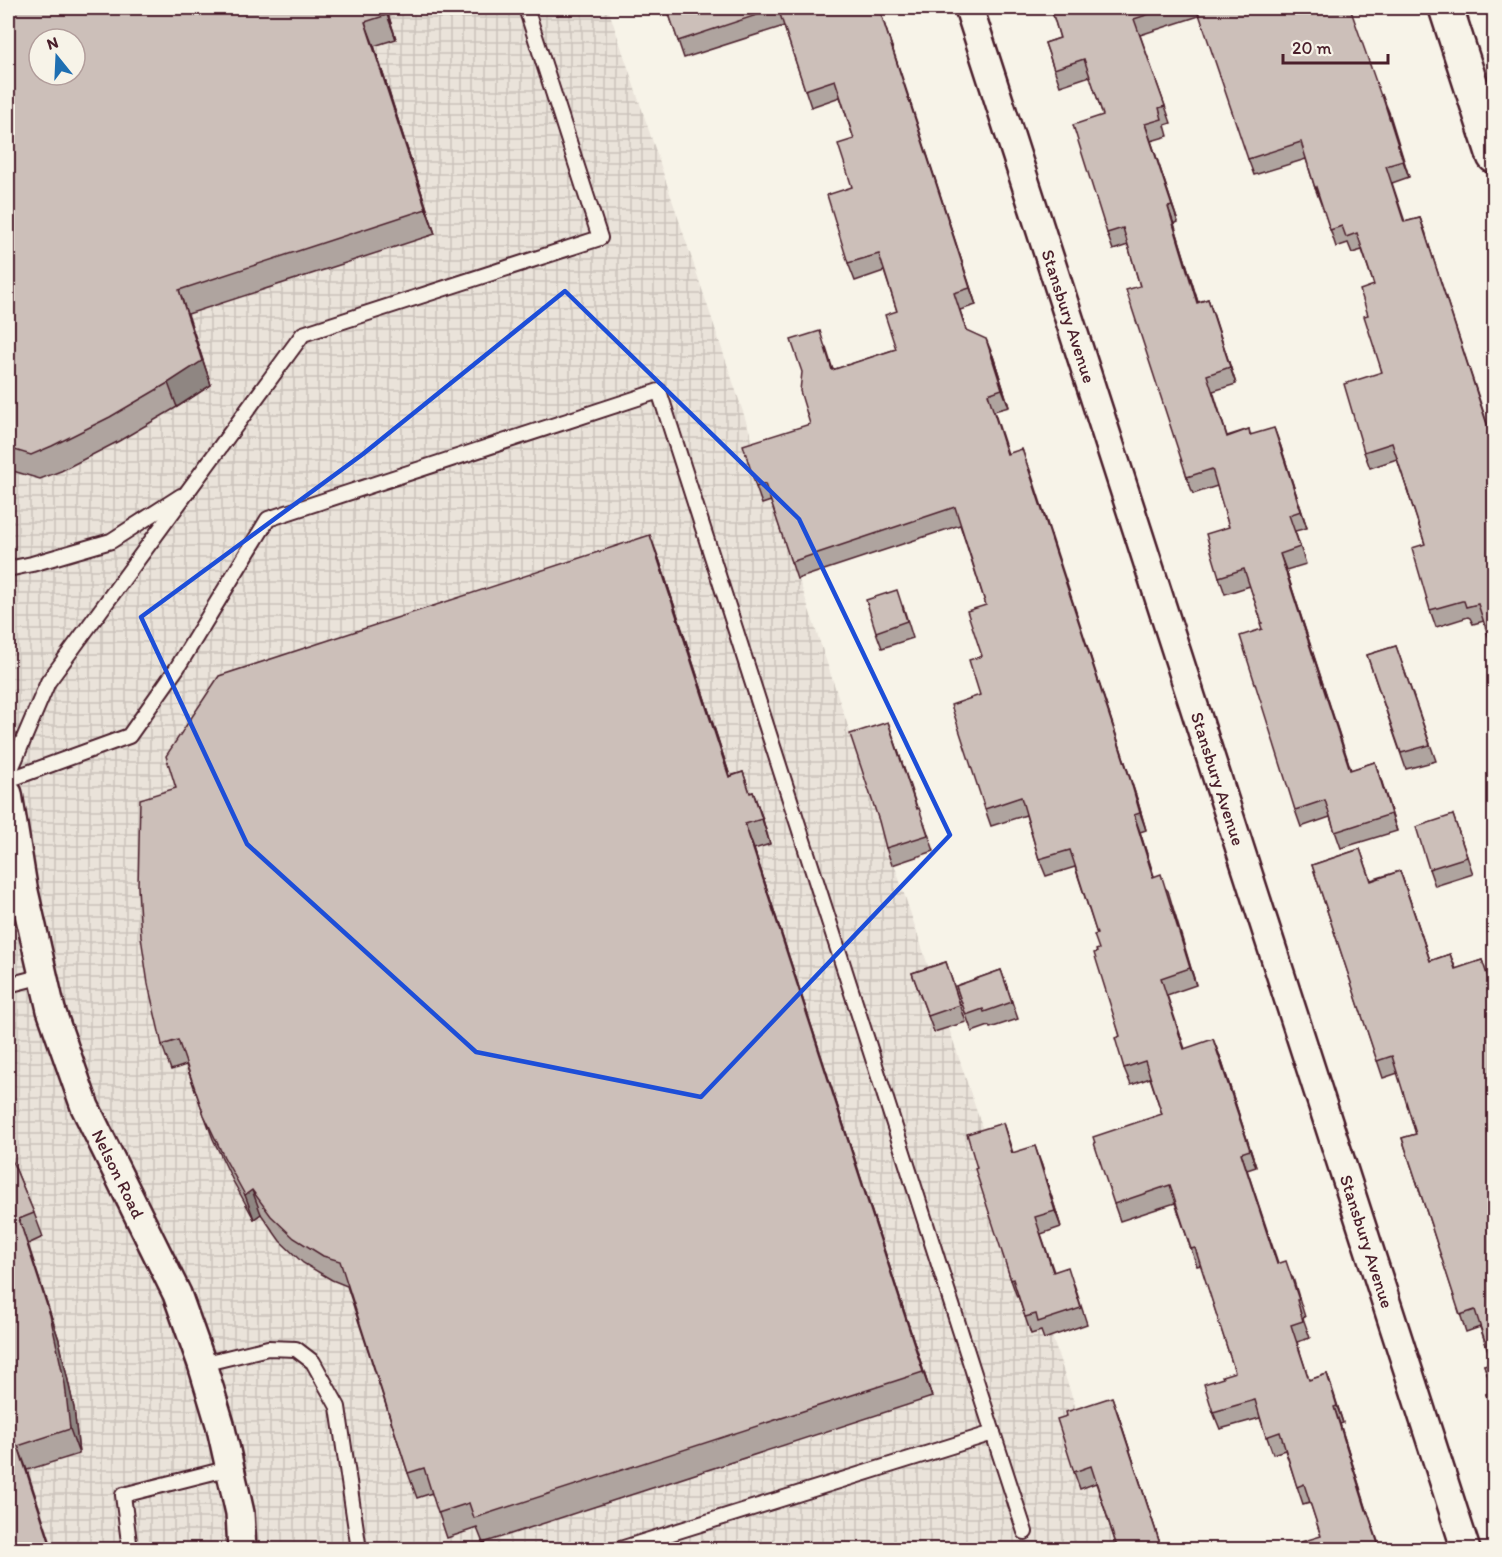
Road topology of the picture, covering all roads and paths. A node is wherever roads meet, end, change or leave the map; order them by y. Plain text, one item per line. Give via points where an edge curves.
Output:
1 (526, 8) edge
2 (969, 8) edge
3 (1446, 8) edge
4 (1494, 156) edge
5 (188, 492) junction
6 (8, 569) edge
7 (8, 778) edge
8 (8, 794) edge
9 (43, 976) junction
10 (8, 985) edge
11 (202, 1364) junction
12 (993, 1433) junction
13 (230, 1468) junction
14 (1024, 1532) dead end
15 (130, 1550) edge
16 (242, 1550) edge
17 (359, 1550) edge
18 (618, 1550) edge
19 (1466, 1550) edge

1 - 5 lane via 600,238 303,334
2 - 19 street, Stansbury Avenue
3 - 4 street
5 - 6 lane via 111,541
5 - 7 lane via 48,682
7 - 12 lane via 129,736 177,668 268,519 659,391
8 - 9 street, Nelson Road
9 - 10 lane
9 - 11 street, Nelson Road via 85,1107 177,1294
11 - 13 street, Nelson Road
11 - 17 lane via 268,1348 296,1349 313,1362 338,1407
12 - 14 lane
12 - 18 lane
13 - 15 lane via 123,1495
13 - 16 street, Nelson Road via 240,1513

